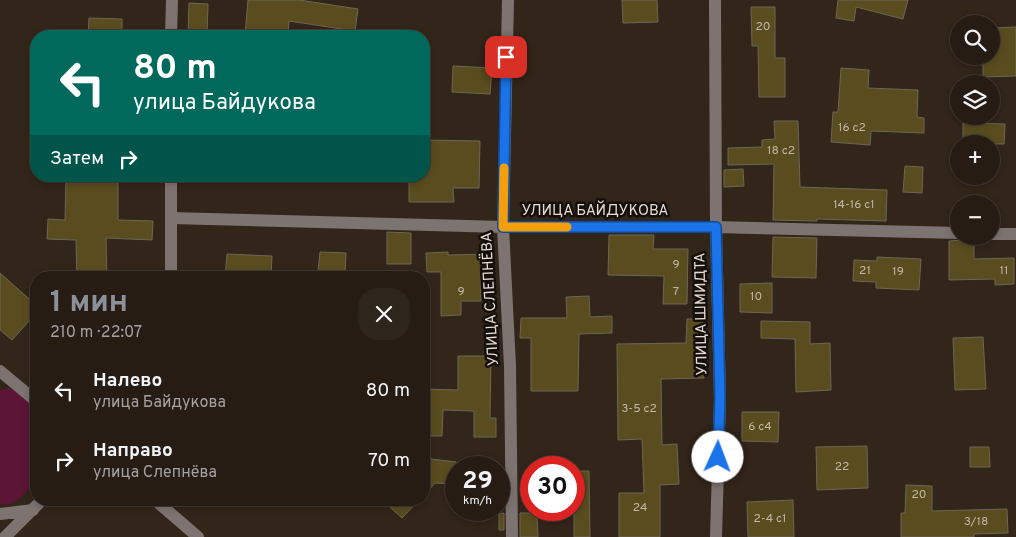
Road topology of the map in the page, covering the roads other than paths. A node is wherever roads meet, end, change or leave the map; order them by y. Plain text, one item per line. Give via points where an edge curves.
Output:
1 (172, 0) edge
2 (508, 0) edge
3 (716, 0) edge
4 (171, 30) edge
5 (171, 182) edge
6 (171, 218) junction
7 (503, 227) junction
8 (716, 227) junction
9 (950, 233) edge
10 (1000, 234) edge
11 (1016, 234) edge
12 (171, 271) edge
13 (0, 371) edge
14 (30, 396) edge
15 (36, 506) edge
16 (164, 506) edge
17 (32, 510) junction
18 (0, 514) edge
19 (5, 537) edge
20 (198, 537) edge
21 (512, 537) edge
22 (716, 537) edge

1 - 4 street
2 - 7 street, УЛИЦА СЛЕПНЁВА
3 - 8 street, УЛИЦА ШМИДТА
5 - 6 street
6 - 7 street, УЛИЦА БАЙДУКОВА
6 - 12 street
7 - 8 street, УЛИЦА БАЙДУКОВА
7 - 21 street, УЛИЦА СЛЕПНЁВА via 510,366
8 - 9 street, УЛИЦА БАЙДУКОВА
8 - 22 street, УЛИЦА ШМИДТА via 720,398
10 - 11 street
13 - 14 street
15 - 17 street
16 - 20 street
17 - 18 street
17 - 19 street

